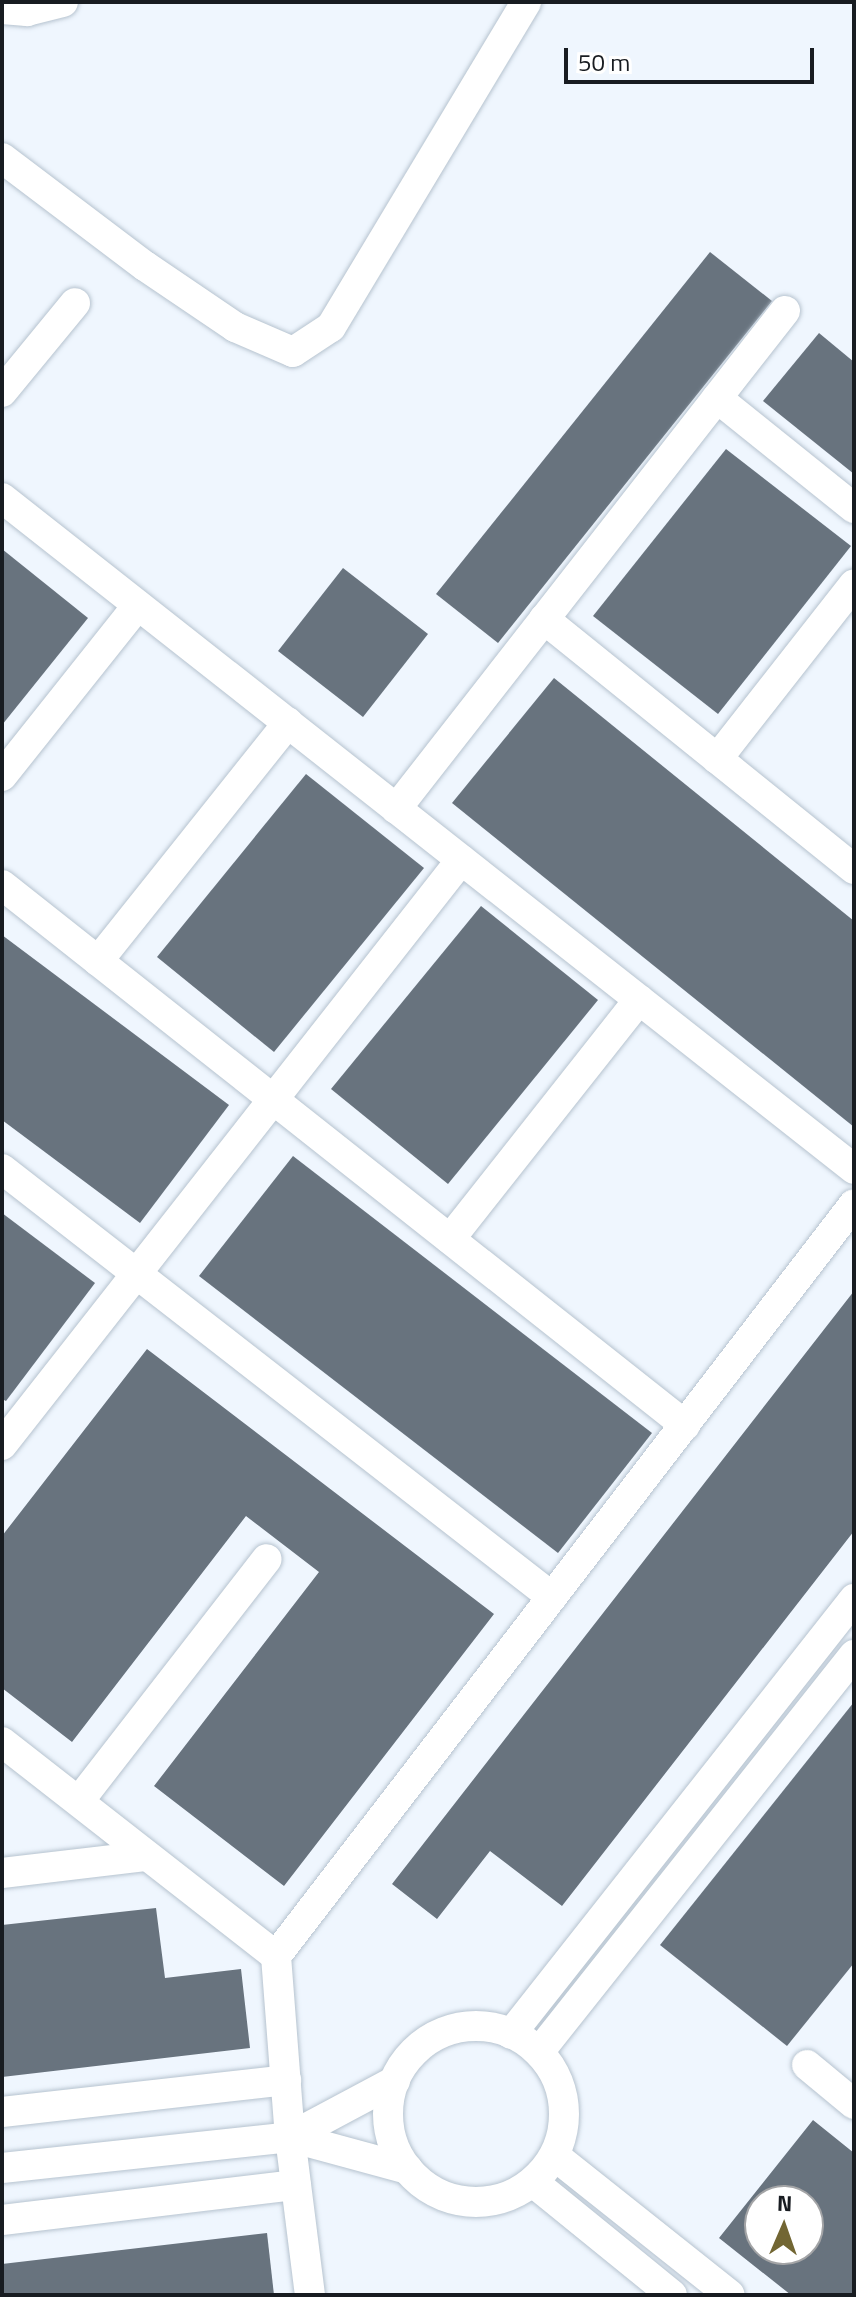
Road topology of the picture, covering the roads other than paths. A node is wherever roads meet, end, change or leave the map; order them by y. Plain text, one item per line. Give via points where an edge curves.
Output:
1 (63, 2) edge
2 (526, 2) edge
3 (2, 9) edge
4 (2, 158) edge
5 (75, 303) dead end
6 (785, 311) dead end
7 (2, 392) edge
8 (717, 398) junction
9 (2, 498) edge
10 (854, 508) edge
11 (854, 584) edge
12 (138, 605) junction
13 (544, 619) junction
14 (288, 723) junction
15 (717, 759) junction
16 (2, 776) edge
17 (396, 809) junction
18 (849, 856) edge
19 (461, 860) junction
20 (2, 885) edge
21 (98, 961) junction
22 (639, 1000) junction
23 (273, 1100) junction
24 (2, 1169) edge
25 (854, 1169) edge
26 (854, 1204) edge
27 (450, 1239) junction
28 (136, 1273) junction
29 (685, 1425) junction
30 (2, 1445) edge
31 (267, 1559) dead end
32 (552, 1597) junction
33 (854, 1599) edge
34 (854, 1655) edge
35 (2, 1742) edge
36 (79, 1801) junction
37 (147, 1856) junction
38 (2, 1873) edge
39 (276, 1956) junction
40 (511, 2034) junction
41 (539, 2052) junction
42 (807, 2065) dead end
43 (286, 2080) junction
44 (395, 2081) junction
45 (854, 2104) edge
46 (2, 2112) edge
47 (290, 2137) junction
48 (555, 2156) junction
49 (2, 2168) edge
50 (408, 2169) junction
51 (533, 2182) junction
52 (296, 2185) junction
53 (2, 2220) edge
54 (310, 2295) edge
55 (672, 2295) edge
56 (730, 2295) edge

1 - 3 street via 27,11
2 - 4 street via 331,327 293,352 235,327
5 - 7 street
6 - 8 street
8 - 10 street
8 - 13 street
9 - 12 street
11 - 15 street
12 - 14 street
12 - 16 street
13 - 15 street
13 - 17 street
14 - 17 street
14 - 21 street
15 - 18 street
17 - 19 street
19 - 22 street
19 - 23 street
20 - 21 street
21 - 23 street
22 - 25 street
22 - 27 street
23 - 27 street
23 - 28 street
24 - 28 street
26 - 29 street
27 - 29 street
28 - 30 street
28 - 32 street
29 - 32 street
31 - 36 street
32 - 39 street
33 - 40 street
34 - 41 street
35 - 36 street
36 - 37 street
37 - 38 street
37 - 39 street
39 - 43 street
40 - 41 street
40 - 44 street via 485,2026 451,2029 420,2045
41 - 48 street via 562,2088 565,2123
42 - 45 street
43 - 46 street
43 - 47 street
44 - 47 street
44 - 50 street via 388,2105 391,2139
47 - 49 street
47 - 50 street
47 - 52 street
48 - 51 street
48 - 56 street
50 - 51 street via 434,2191 467,2202 502,2199
51 - 55 street
52 - 53 street
52 - 54 street

